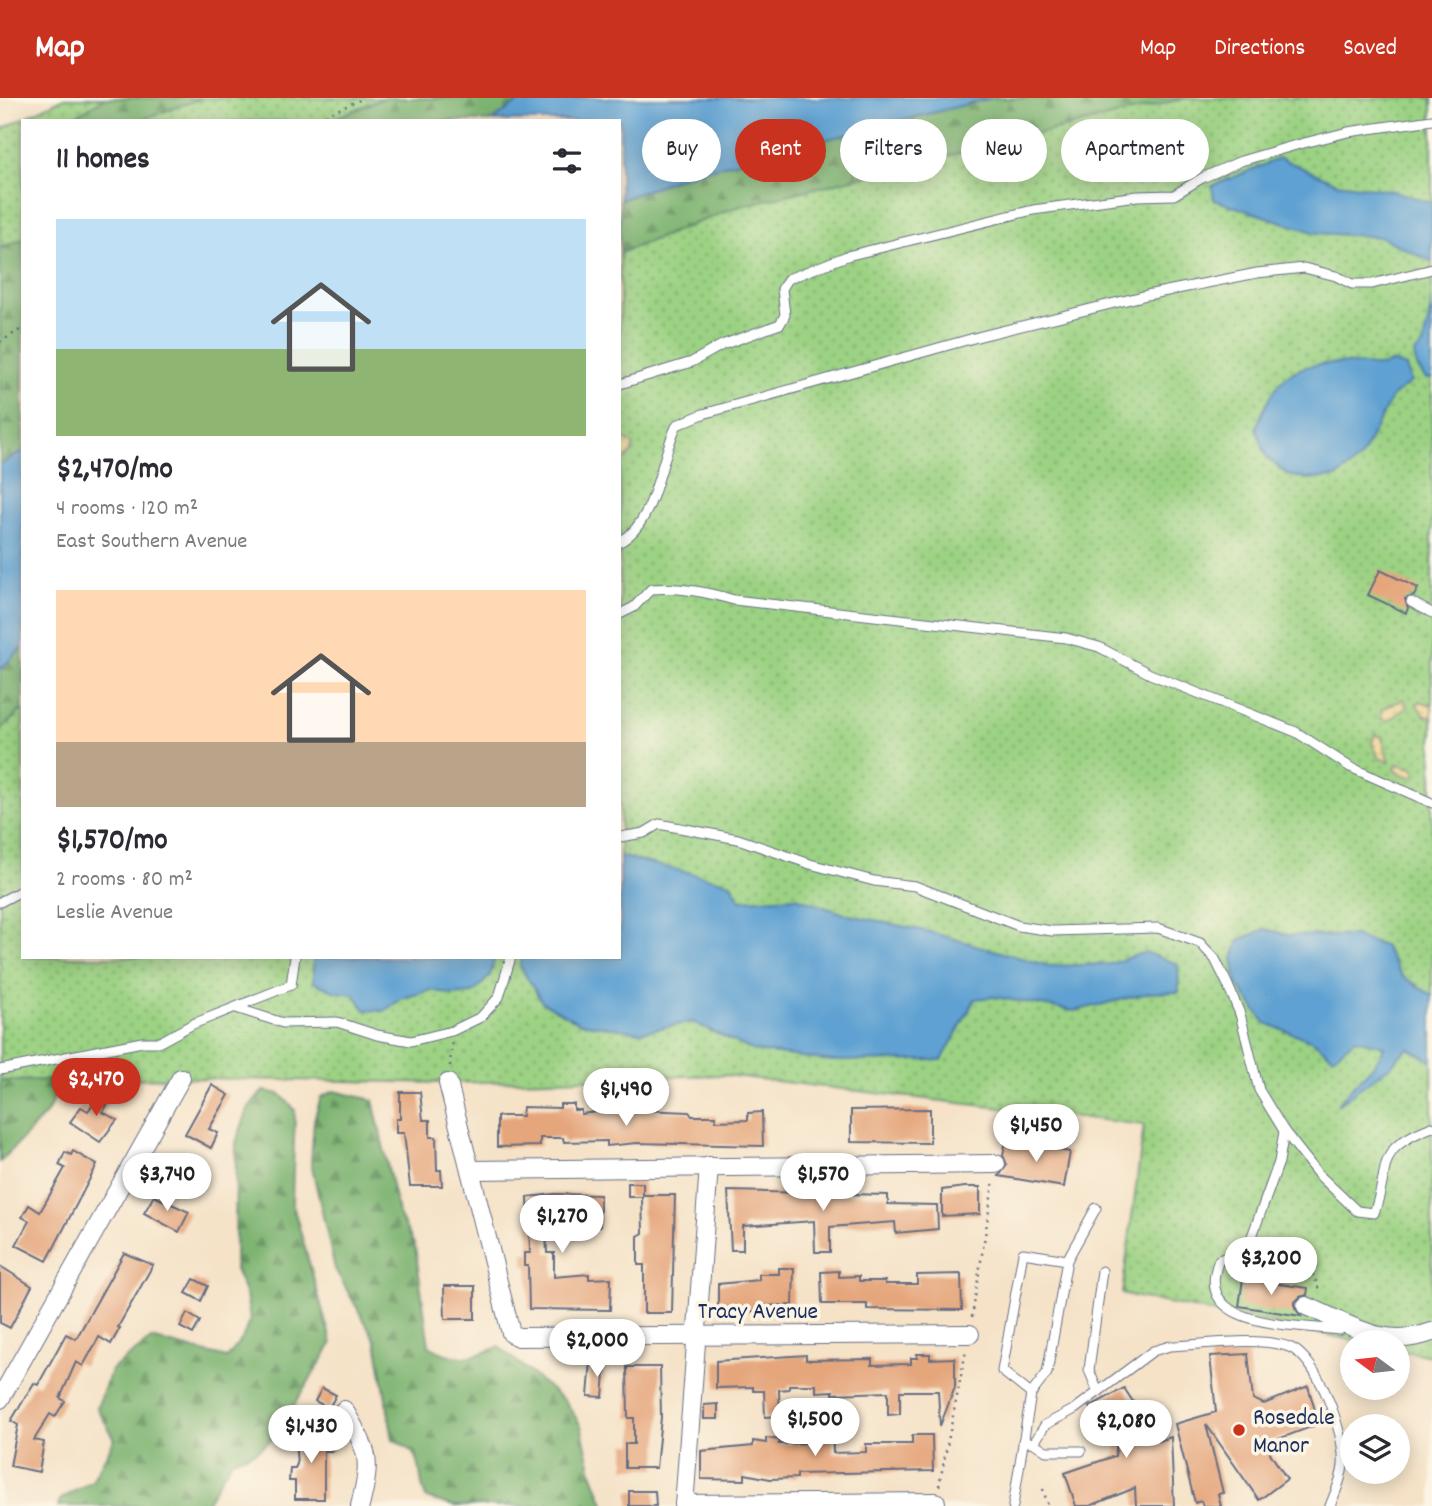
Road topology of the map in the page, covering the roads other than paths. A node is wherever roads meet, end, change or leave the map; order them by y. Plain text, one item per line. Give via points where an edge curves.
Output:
1 (1432, 120) edge
2 (1432, 269) edge
3 (621, 384) edge
4 (621, 541) edge
5 (1411, 602) dead end
6 (1432, 613) edge
7 (621, 614) edge
8 (1431, 801) edge
9 (621, 837) edge
10 (21, 891) edge
11 (0, 902) edge
12 (295, 959) edge
13 (510, 959) edge
14 (236, 1008) junction
15 (0, 1070) edge
16 (181, 1078) dead end
17 (448, 1083) road end
18 (1432, 1127) edge
19 (1284, 1132) junction
20 (996, 1164) dead end
21 (709, 1166) junction
22 (470, 1170) junction
23 (1096, 1208) dead end
24 (1067, 1260) junction
25 (1102, 1271) dead end
26 (1312, 1308) road end
27 (1351, 1325) junction
28 (1432, 1332) edge
29 (970, 1334) dead end
30 (696, 1335) junction
31 (1098, 1392) junction
32 (1031, 1394) junction
33 (0, 1399) edge
34 (344, 1410) dead end
35 (1023, 1441) junction
36 (1034, 1443) junction
37 (1081, 1451) dead end
38 (936, 1502) dead end
39 (684, 1505) edge
40 (360, 1506) edge
41 (1013, 1506) edge
42 (1329, 1506) edge

1 - 3 lane via 1348,132 1285,148 1202,178 1174,195 1033,210 847,256 788,279 782,289 785,315 780,324 722,345 692,362
2 - 4 lane via 1373,284 1352,284 1304,268 1257,273 993,333 703,414 677,425 648,505 637,526
5 - 6 lane
7 - 8 lane via 651,589 673,588 734,600 1066,638 1099,647 1150,674 1296,732 1350,767
9 - 19 lane via 644,833 659,824 738,839 874,881 915,886 1019,926 1052,931 1158,928 1176,932 1200,943 1215,959 1240,1014 1259,1090
10 - 11 lane
12 - 14 lane via 290,985
13 - 14 lane via 499,996 481,1017 452,1031 411,1041 337,1021 283,1023
14 - 15 lane via 160,1042
16 - 33 street
17 - 22 street
18 - 19 lane via 1398,1143 1382,1170 1374,1213 1357,1211 1318,1174
19 - 27 lane via 1279,1162 1247,1250 1219,1260 1212,1277 1216,1298 1231,1312 1251,1319 1339,1330
20 - 21 street
21 - 22 street
21 - 30 street
22 - 30 street, Tracy Avenue via 511,1332 518,1336
23 - 24 lane
24 - 32 lane via 1047,1373
24 - 32 lane via 1023,1253 1002,1371
25 - 31 lane via 1089,1370
26 - 27 street
27 - 28 street via 1391,1340
29 - 30 street, Tracy Avenue
30 - 39 street
31 - 36 lane via 1045,1425
31 - 42 lane via 1153,1351 1170,1346 1293,1348 1320,1379 1343,1451 1341,1477
32 - 35 lane
34 - 40 street via 367,1451 368,1472
35 - 36 lane
35 - 41 lane
36 - 37 lane via 1046,1451
38 - 39 street

